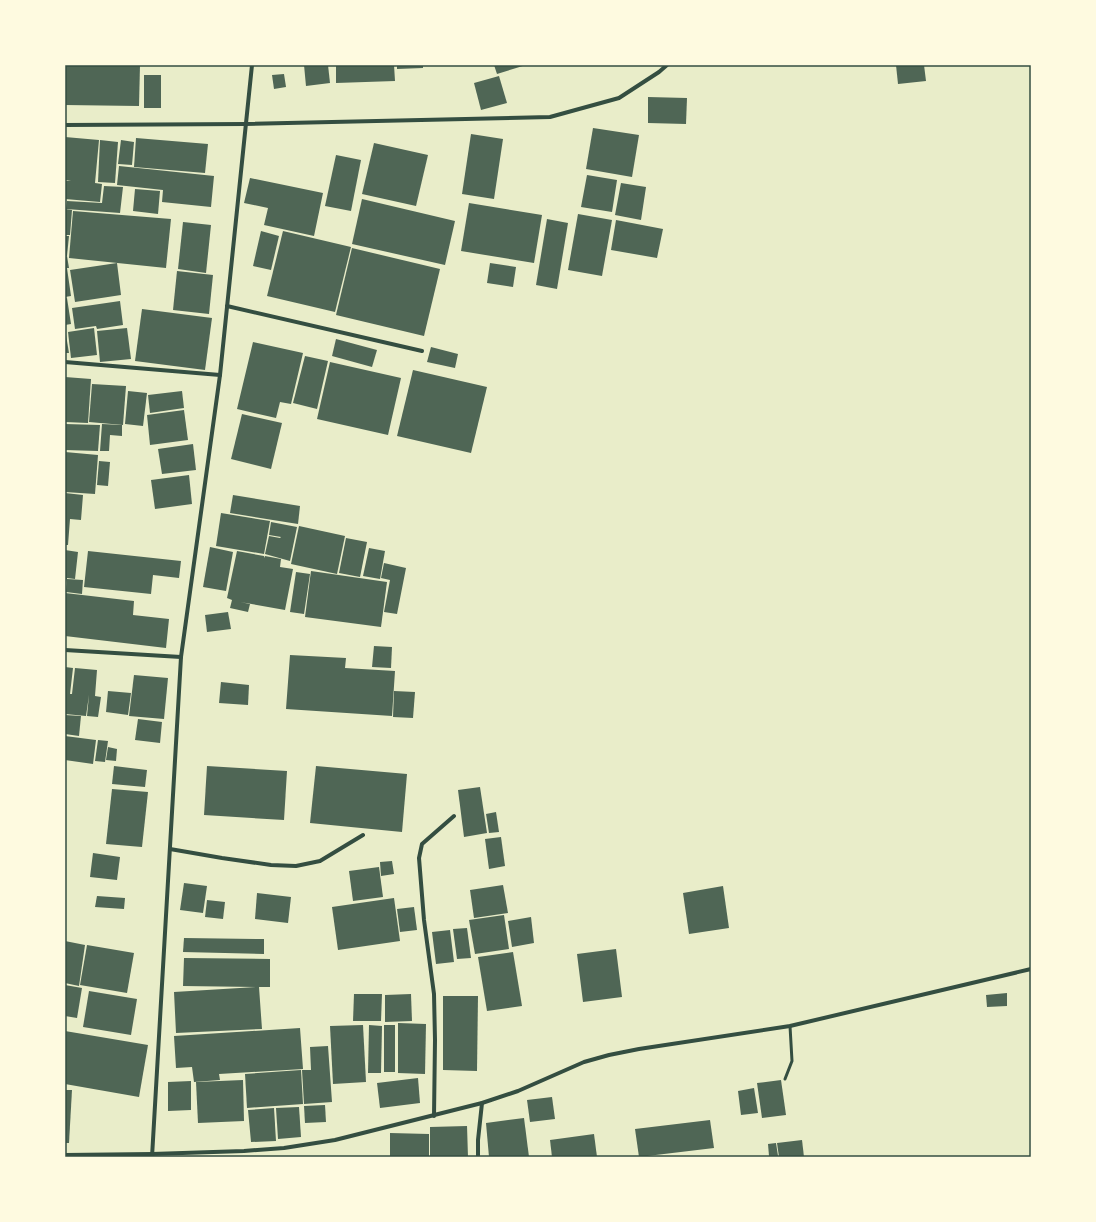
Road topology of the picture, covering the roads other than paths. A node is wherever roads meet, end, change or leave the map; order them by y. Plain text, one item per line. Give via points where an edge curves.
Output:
1 (252, 65) edge
2 (667, 65) edge
3 (245, 124) junction
4 (65, 125) edge
5 (227, 306) junction
6 (422, 351) dead end
7 (65, 362) edge
8 (220, 375) junction
9 (65, 650) edge
10 (181, 657) junction
11 (454, 816) dead end
12 (363, 835) dead end
13 (170, 849) junction
14 (1031, 969) edge
15 (790, 1026) junction
16 (785, 1079) dead end
17 (482, 1103) junction
18 (434, 1116) junction
19 (65, 1155) edge
20 (152, 1156) edge
21 (478, 1157) edge

1 - 3 street
2 - 3 street via 619,98 550,117
3 - 4 street
3 - 5 street
5 - 6 street
5 - 8 street
7 - 8 street
8 - 10 street
9 - 10 street
10 - 13 street
11 - 18 street via 422,844 419,858 434,994
12 - 13 street via 320,861 296,866 271,865
13 - 20 street
14 - 15 street
15 - 16 lane via 792,1061
15 - 17 street via 609,1055 584,1062 518,1091
17 - 18 street
17 - 21 street
18 - 20 street via 335,1140 284,1148
19 - 20 street

